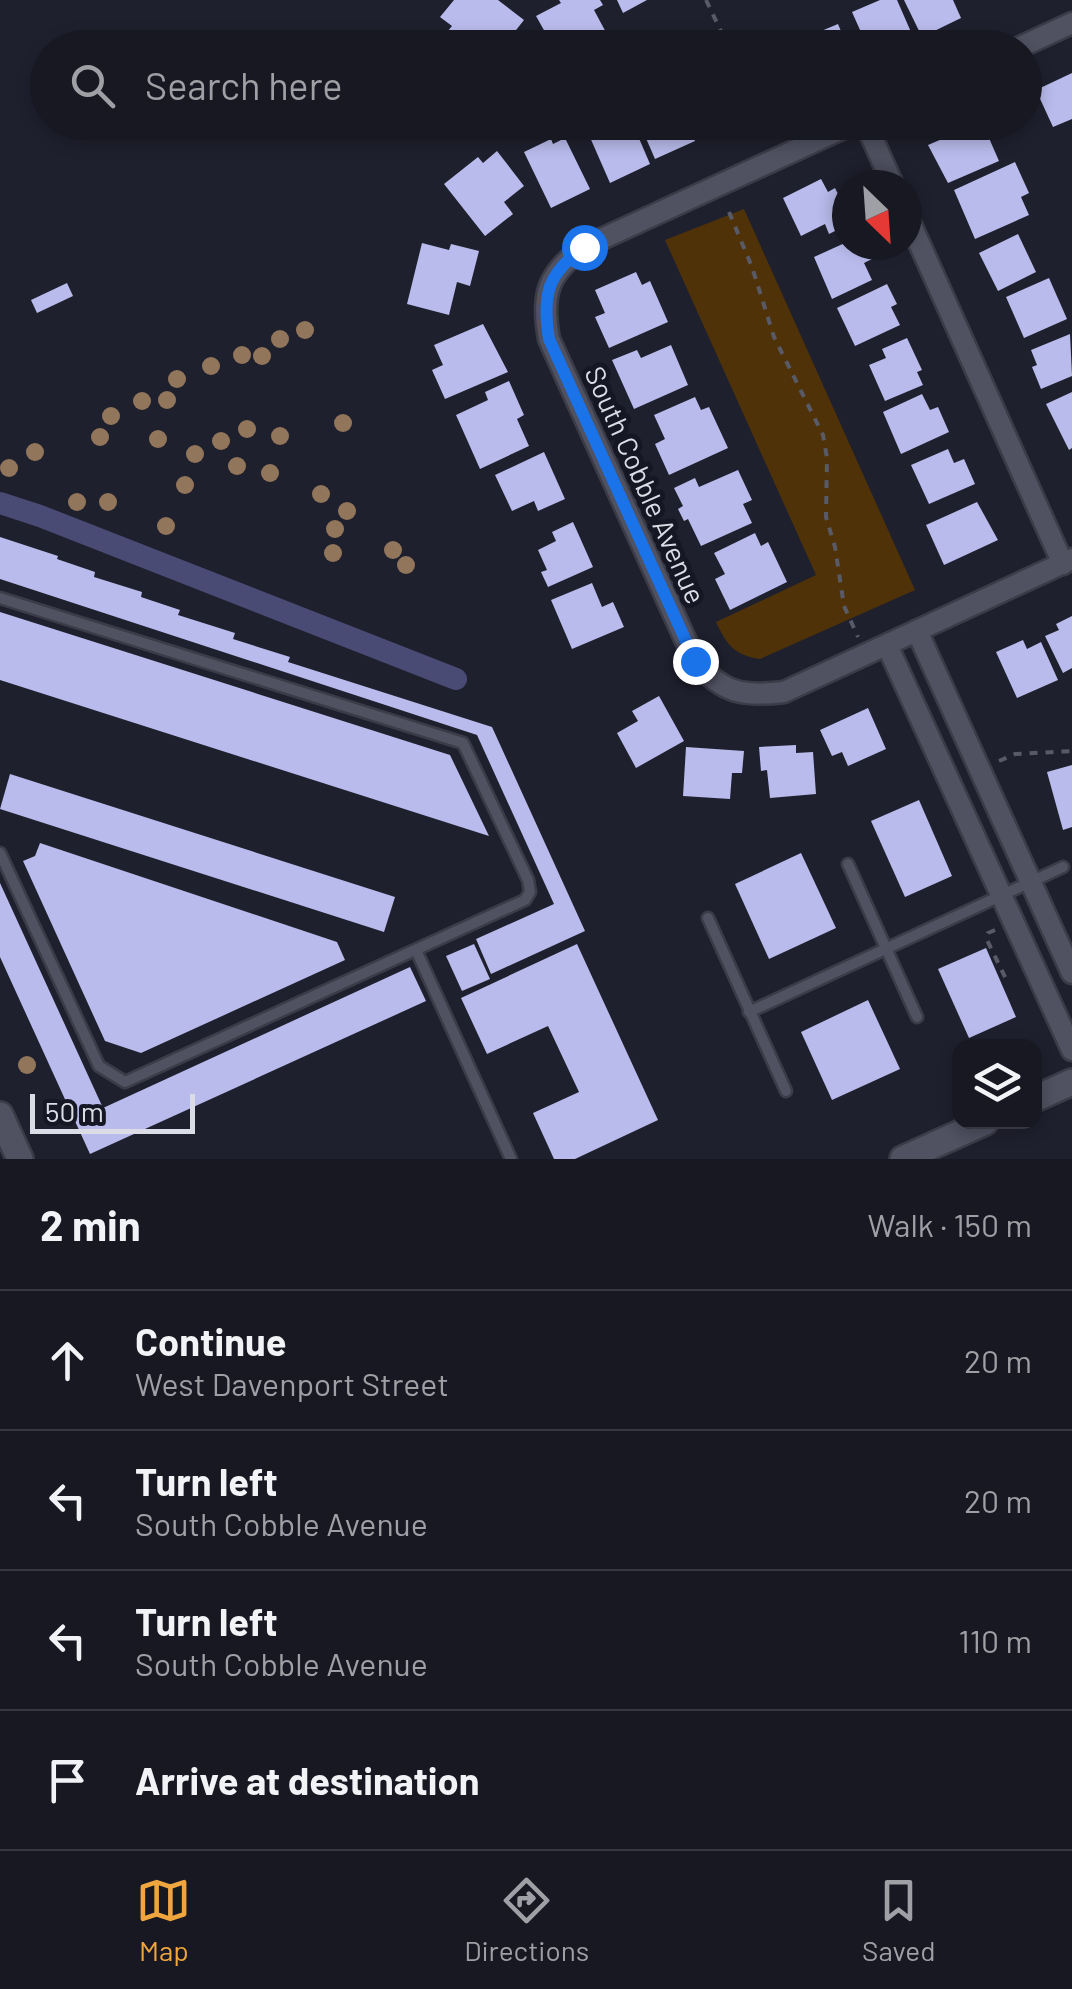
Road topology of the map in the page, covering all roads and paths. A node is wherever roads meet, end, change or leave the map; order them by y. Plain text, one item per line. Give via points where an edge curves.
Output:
1 (706, 0) edge
2 (1072, 23) edge
3 (721, 30) edge
4 (1042, 37) edge
5 (818, 140) edge
6 (873, 140) edge
7 (886, 170) edge
8 (729, 212) dead end
9 (922, 248) edge
10 (1068, 562) edge
11 (0, 598) edge
12 (916, 632) junction
13 (858, 638) dead end
14 (886, 645) junction
15 (1072, 750) edge
16 (999, 761) dead end
17 (0, 853) edge
18 (848, 864) dead end
19 (1063, 866) dead end
20 (1030, 882) junction
21 (1001, 895) junction
22 (708, 918) dead end
23 (995, 930) dead end
24 (885, 948) junction
25 (416, 950) junction
26 (1072, 973) edge
27 (1006, 981) dead end
28 (749, 1012) junction
29 (917, 1017) dead end
30 (1072, 1050) edge
31 (1072, 1082) edge
32 (786, 1091) dead end
33 (1042, 1095) edge
34 (0, 1115) edge
35 (970, 1129) edge
36 (20, 1159) edge
37 (511, 1159) edge
38 (904, 1159) edge

1 - 3 path
2 - 4 street
5 - 14 street, South Cobble Avenue via 584,247 549,284 544,311 549,339 645,554 695,661 711,679 732,691 784,692
6 - 7 street
8 - 13 path via 774,337 823,435 826,517 844,606
9 - 10 street
10 - 12 street
11 - 25 lane via 463,743 530,892
12 - 14 street
12 - 20 street
14 - 21 street
15 - 16 path
17 - 25 lane via 99,1066 125,1082
18 - 24 lane
19 - 20 lane
20 - 21 lane
20 - 26 street
21 - 24 lane
21 - 30 street
22 - 28 lane
23 - 27 path via 988,940
24 - 28 lane
24 - 29 lane
25 - 37 lane
28 - 32 lane
31 - 33 street
34 - 36 street
35 - 38 street

